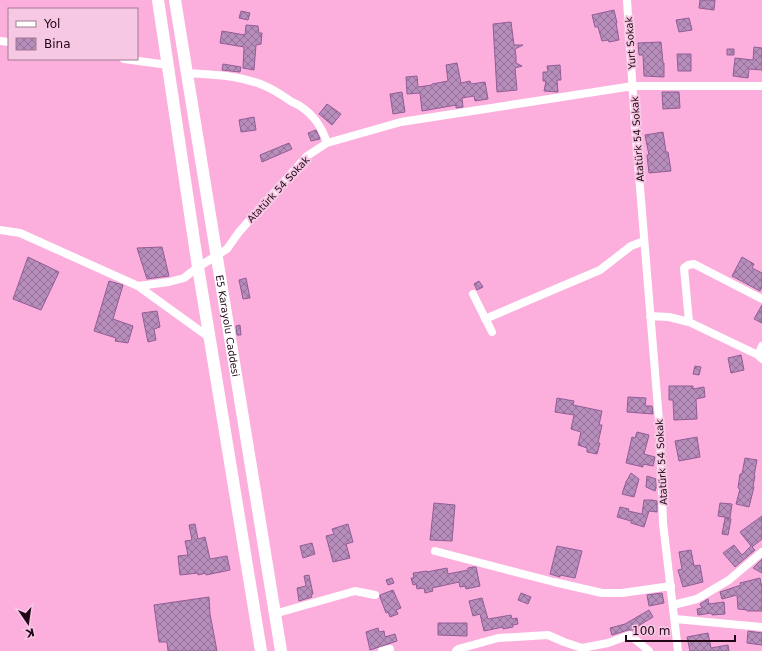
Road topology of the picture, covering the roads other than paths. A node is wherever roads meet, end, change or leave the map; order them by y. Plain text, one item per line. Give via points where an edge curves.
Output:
1 (158, 0) edge
2 (174, 0) edge
3 (627, 0) edge
4 (131, 60) edge
5 (168, 65) junction
6 (186, 73) junction
7 (633, 86) junction
8 (762, 86) edge
9 (327, 143) junction
10 (0, 230) edge
11 (644, 241) junction
12 (216, 256) junction
13 (198, 267) junction
14 (138, 286) junction
15 (473, 294) dead end
16 (762, 299) edge
17 (650, 316) junction
18 (485, 319) junction
19 (689, 322) junction
20 (492, 332) dead end
21 (210, 338) junction
22 (762, 346) edge
23 (760, 357) edge
24 (435, 551) dead end
25 (762, 552) edge
26 (671, 586) junction
27 (375, 595) dead end
28 (673, 605) junction
29 (274, 614) junction
30 (675, 619) junction
31 (762, 628) edge
32 (260, 651) edge
33 (280, 651) edge
34 (456, 651) edge
35 (649, 651) edge
36 (678, 651) edge

1 - 5 highway, E5 Karayolu Caddesi
2 - 6 highway, E5 Karayolu Caddesi
3 - 7 street, Yurt Sokak
4 - 5 street
5 - 13 highway, E5 Karayolu Caddesi
6 - 9 street via 237,77 274,90 311,114
6 - 12 highway, E5 Karayolu Caddesi
7 - 8 street
7 - 9 street, Atatürk 54 Sokak via 401,122
7 - 11 street, Atatürk 54 Sokak
9 - 12 street, Atatürk 54 Sokak via 307,156 227,249
10 - 14 street via 20,233
11 - 17 street, Atatürk 54 Sokak
11 - 18 street via 631,246 600,270
12 - 13 street, Atatürk 54 Sokak
12 - 29 highway, E5 Karayolu Caddesi
13 - 14 street, Atatürk 54 Sokak via 184,278
13 - 21 highway, E5 Karayolu Caddesi
14 - 21 street
15 - 18 street
16 - 19 street via 694,264 688,265 684,268
17 - 19 street
17 - 26 street, Atatürk 54 Sokak via 660,433 664,523
18 - 20 street
19 - 23 street
21 - 32 highway, E5 Karayolu Caddesi
22 - 23 street
24 - 26 street via 602,593 622,593
25 - 28 street via 729,580 697,599
26 - 28 street, Atatürk 54 Sokak
27 - 29 street via 355,591
28 - 30 street, Atatürk 54 Sokak
29 - 33 highway, E5 Karayolu Caddesi
30 - 31 street
30 - 36 street, Atatürk 54 Sokak
34 - 35 street via 498,638 548,635 582,648 630,634

